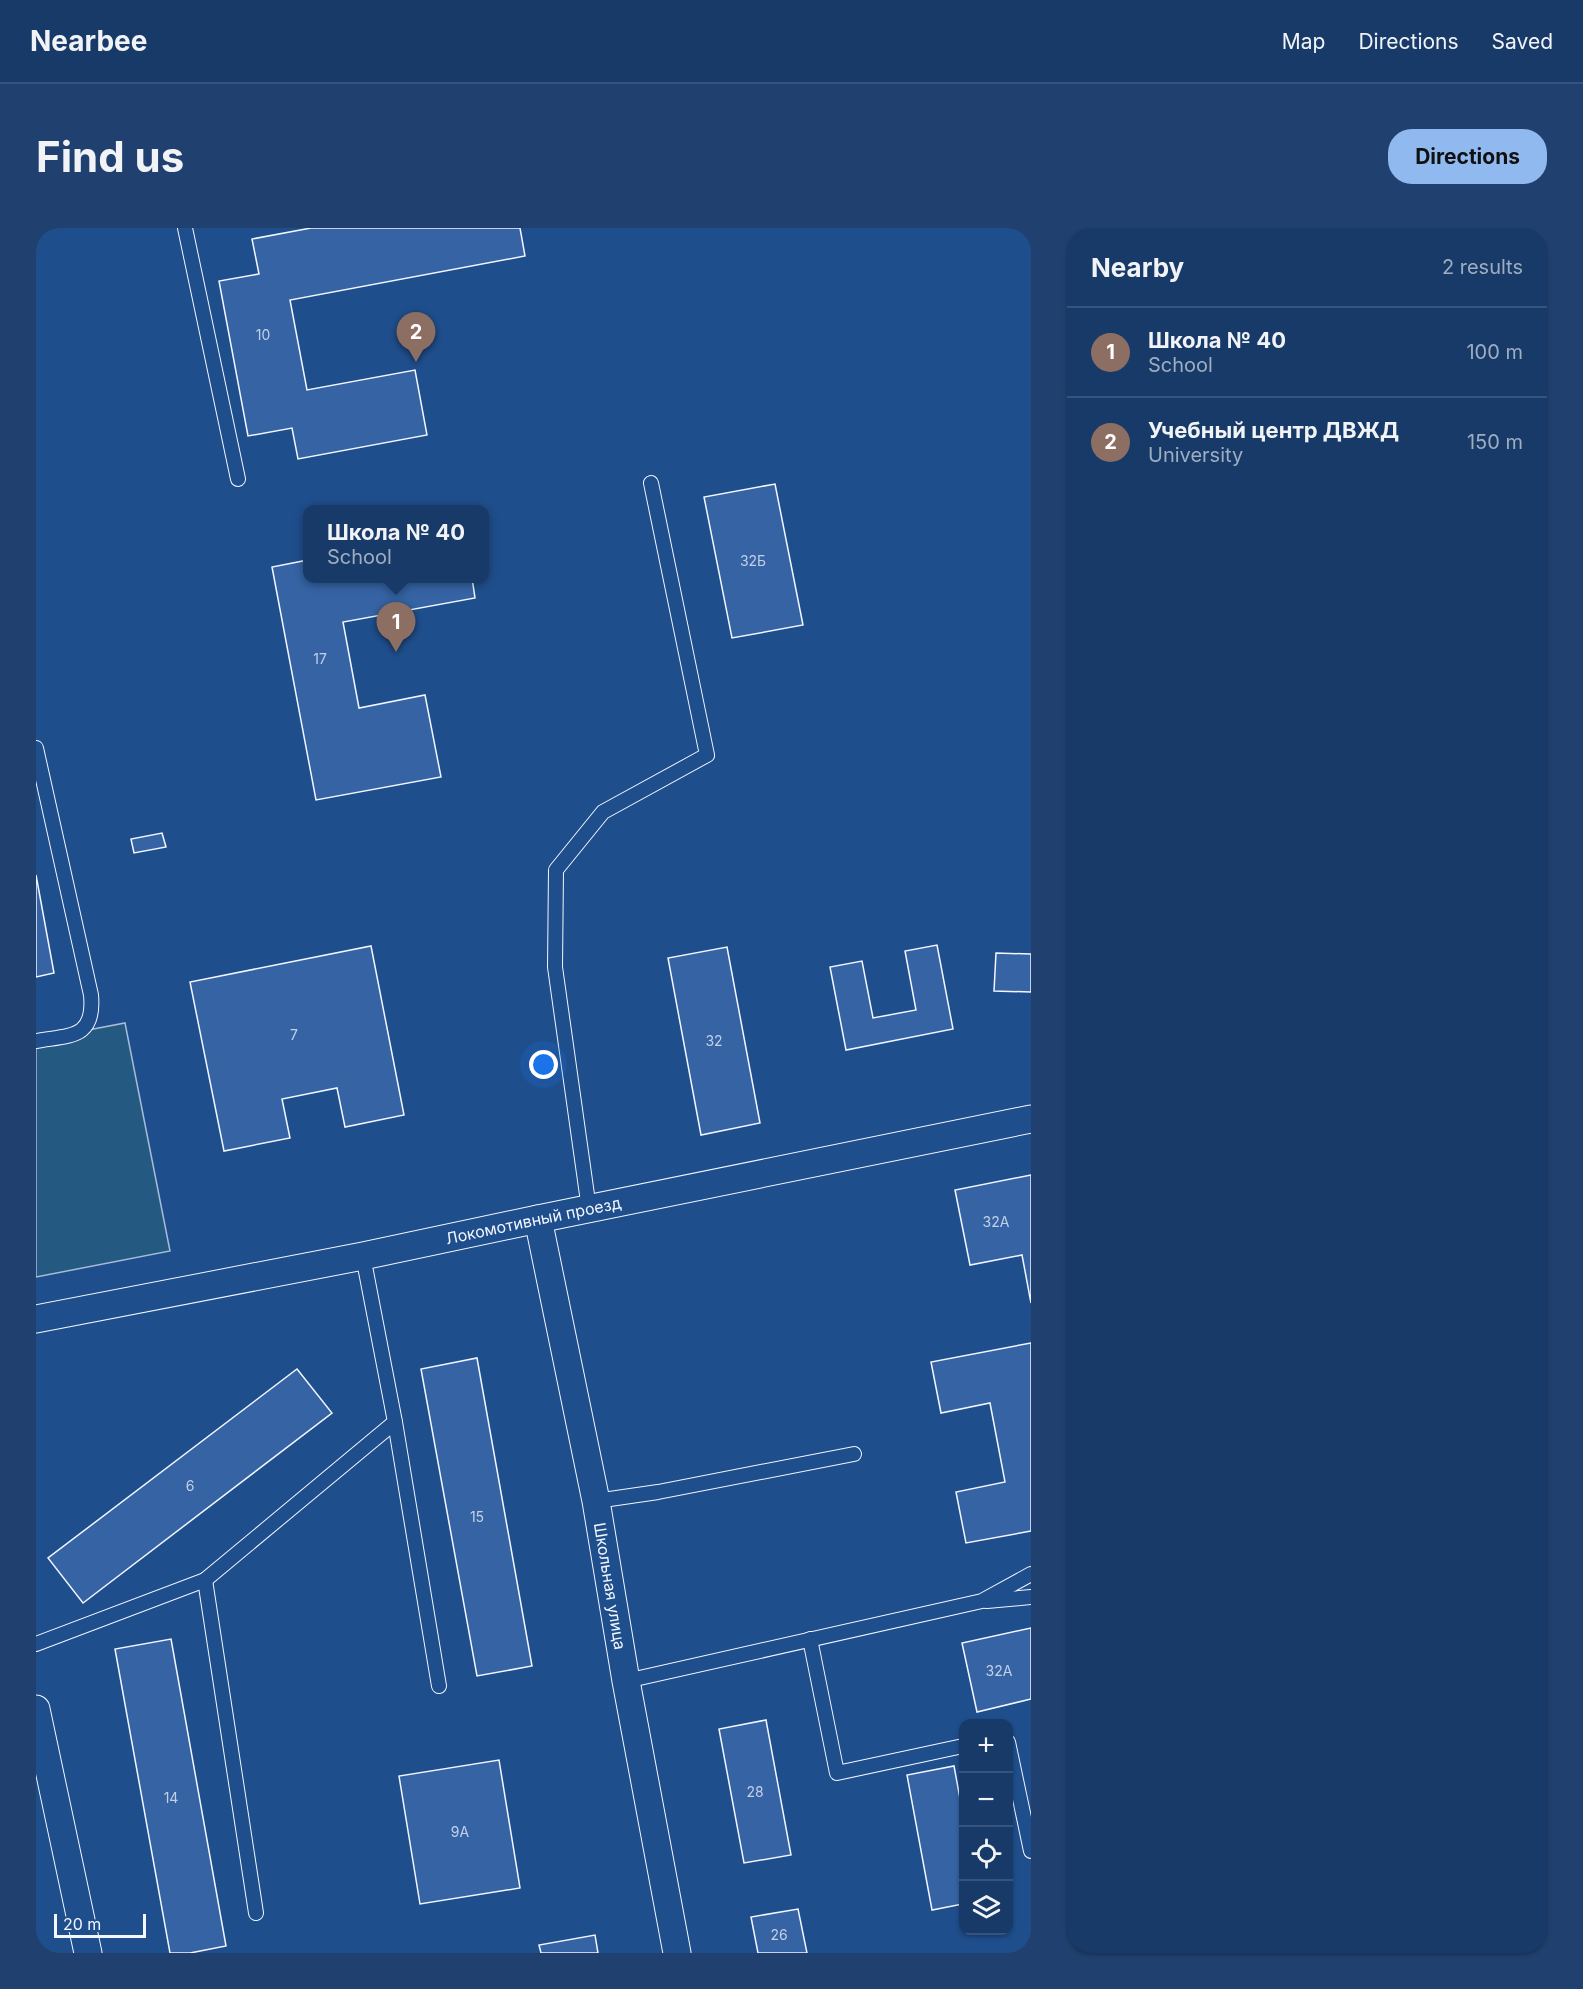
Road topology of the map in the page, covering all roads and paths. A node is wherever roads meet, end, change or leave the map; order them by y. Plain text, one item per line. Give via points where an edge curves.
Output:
1 (185, 228) edge
2 (237, 479) dead end
3 (651, 483) dead end
4 (36, 748) edge
5 (36, 1041) edge
6 (1031, 1119) edge
7 (589, 1209) junction
8 (538, 1219) junction
9 (363, 1256) junction
10 (36, 1319) edge
11 (395, 1422) junction
12 (854, 1454) dead end
13 (596, 1501) junction
14 (1031, 1574) edge
15 (205, 1580) junction
16 (1031, 1597) edge
17 (982, 1601) junction
18 (810, 1639) junction
19 (36, 1644) edge
20 (627, 1681) junction
21 (439, 1686) dead end
22 (36, 1709) edge
23 (959, 1747) edge
24 (1013, 1766) edge
25 (1031, 1851) edge
26 (256, 1913) dead end
27 (88, 1953) edge
28 (677, 1953) edge

1 - 2 lane
3 - 7 lane via 707,755 603,812 556,870 555,967
4 - 5 lane via 93,1009 89,1022 78,1033
6 - 7 street, Локомотивный проезд
7 - 8 street, Локомотивный проезд
8 - 9 street, Локомотивный проезд
8 - 13 street, Школьная улица
9 - 10 street, Локомотивный проезд
9 - 11 lane
11 - 15 lane
11 - 21 lane
12 - 13 lane
13 - 20 street, Школьная улица
14 - 17 lane
15 - 19 lane
15 - 26 lane
16 - 17 lane
17 - 18 lane
18 - 20 lane
18 - 23 lane via 837,1773
20 - 28 street, Школьная улица
22 - 27 street
24 - 25 lane

